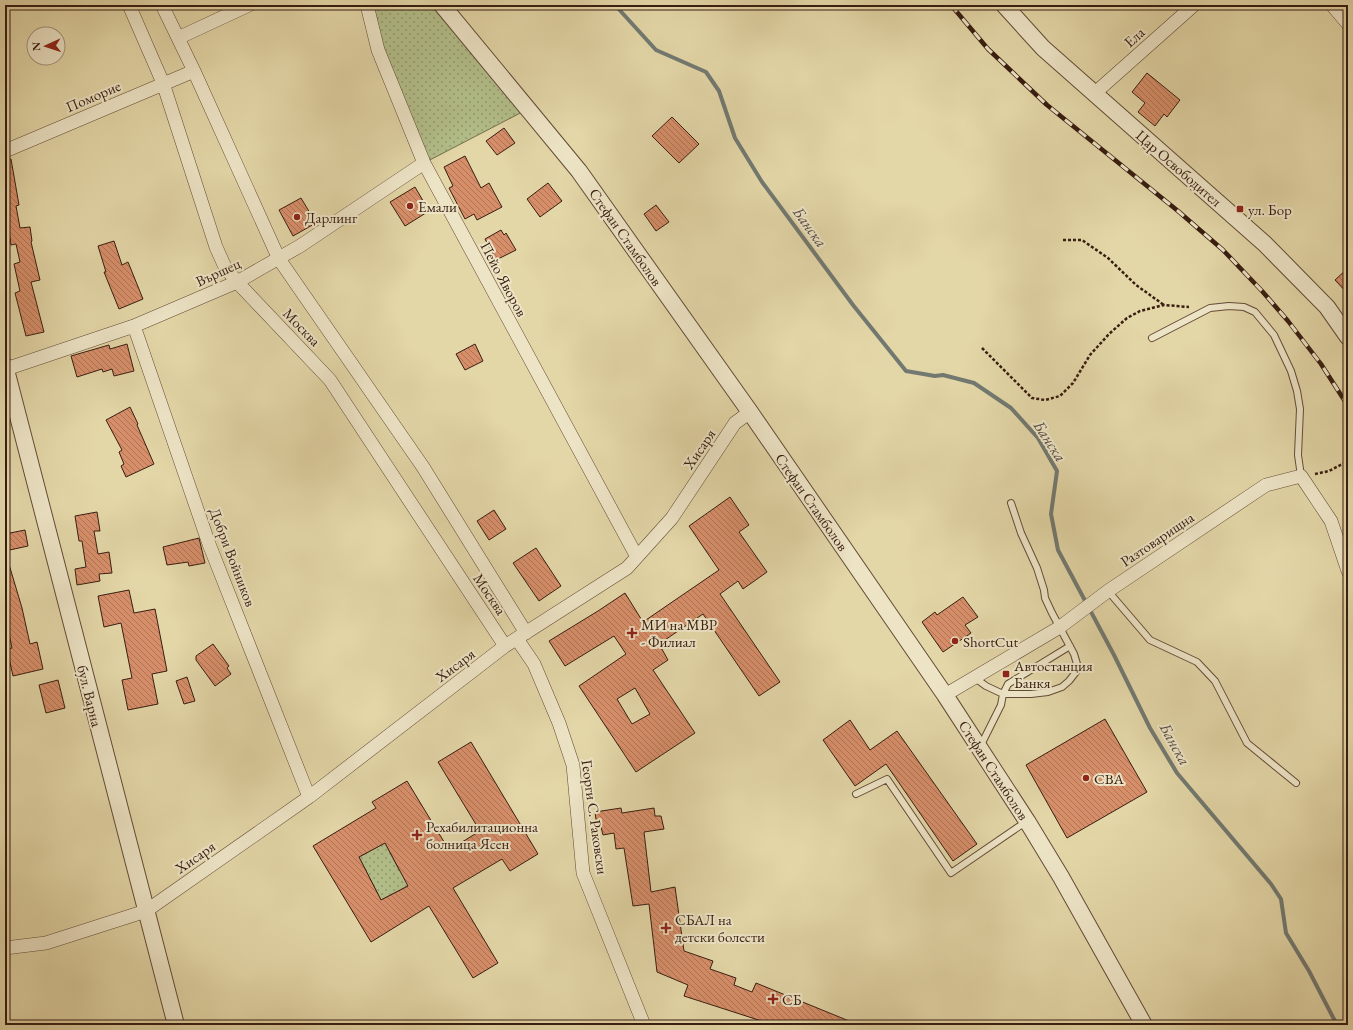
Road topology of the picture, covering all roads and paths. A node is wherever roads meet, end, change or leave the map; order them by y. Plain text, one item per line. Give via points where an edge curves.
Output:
1 (128, 5) edge
2 (162, 5) edge
3 (249, 5) edge
4 (367, 5) edge
5 (442, 5) edge
6 (1004, 5) edge
7 (1194, 5) edge
8 (1332, 5) edge
9 (1348, 24) edge
10 (178, 38) junction
11 (194, 71) junction
12 (163, 83) junction
13 (1095, 93) junction
14 (5, 151) edge
15 (424, 163) junction
16 (1063, 240) dead end
17 (279, 259) junction
18 (237, 282) junction
19 (1164, 305) junction
20 (1210, 308) junction
21 (134, 326) junction
22 (1348, 337) edge
23 (1152, 338) dead end
24 (982, 348) dead end
25 (5, 368) edge
26 (750, 412) junction
27 (1348, 461) edge
28 (1301, 476) junction
29 (1011, 503) dead end
30 (637, 558) junction
31 (1348, 571) edge
32 (1108, 591) junction
33 (1064, 624) junction
34 (522, 636) junction
35 (505, 646) junction
36 (1070, 646) junction
37 (975, 678) junction
38 (945, 694) junction
39 (1003, 694) junction
40 (980, 749) junction
41 (1296, 783) dead end
42 (856, 794) dead end
43 (309, 797) junction
44 (1027, 821) junction
45 (146, 911) junction
46 (5, 948) edge
47 (176, 1025) edge
48 (644, 1025) edge
49 (1144, 1025) edge

1 - 12 street, Москва
2 - 10 street, Москва
3 - 10 street
4 - 15 street, Пейо Яворов via 378,50
5 - 26 street, Стефан Стамболов via 579,171
6 - 13 street, Цар Освободител via 1043,48
7 - 13 street, Ела
8 - 9 street
10 - 11 street, Москва
11 - 12 street, Поморие
11 - 17 street, Москва
12 - 14 street, Поморие
12 - 18 street, Москва via 216,247 225,267
13 - 22 street, Цар Освободител via 1265,244 1327,307
15 - 17 street, Вършец
15 - 30 street, Пейо Яворов
16 - 19 path via 1082,240 1108,258 1136,285
17 - 18 street, Вършец
17 - 34 street, Москва via 423,467
18 - 21 street, Вършец
18 - 35 street, Москва via 330,380
19 - 20 path
19 - 24 path via 1140,311 1127,318 1090,355 1073,383 1060,396 1045,400 1032,398
20 - 23 lane
20 - 28 lane via 1244,307 1255,312 1274,335 1291,371 1297,391 1300,409 1298,455
21 - 25 street, Вършец
21 - 43 street, Добри Войников via 209,544
25 - 45 street, бул. Варна
26 - 30 street, Хисаря via 735,423 672,518
26 - 38 street, Стефан Стамболов
27 - 28 path via 1329,471
28 - 31 street via 1331,521
28 - 32 street, Разтоварищна via 1266,485
29 - 33 lane via 1037,568 1045,598
30 - 34 street, Хисаря via 627,568
32 - 33 street, Разтоварищна
32 - 41 lane via 1150,640 1197,662 1215,681 1247,743
33 - 36 lane
33 - 37 street, Разтоварищна
34 - 35 street, Хисаря
34 - 48 street, Георги С. Раковски via 573,765 583,873
35 - 43 street, Хисаря
36 - 39 lane via 1008,684
36 - 39 lane via 1077,664 1076,672 1062,687 1048,692
37 - 38 street, Разтоварищна
37 - 39 lane
38 - 40 street, Стефан Стамболов
39 - 40 lane via 1001,705
40 - 44 street, Стефан Стамболов
42 - 44 lane via 887,779 951,874
43 - 45 street, Хисаря
44 - 49 street, Стефан Стамболов
45 - 46 street, Хисаря via 46,943
45 - 47 street, бул. Варна

